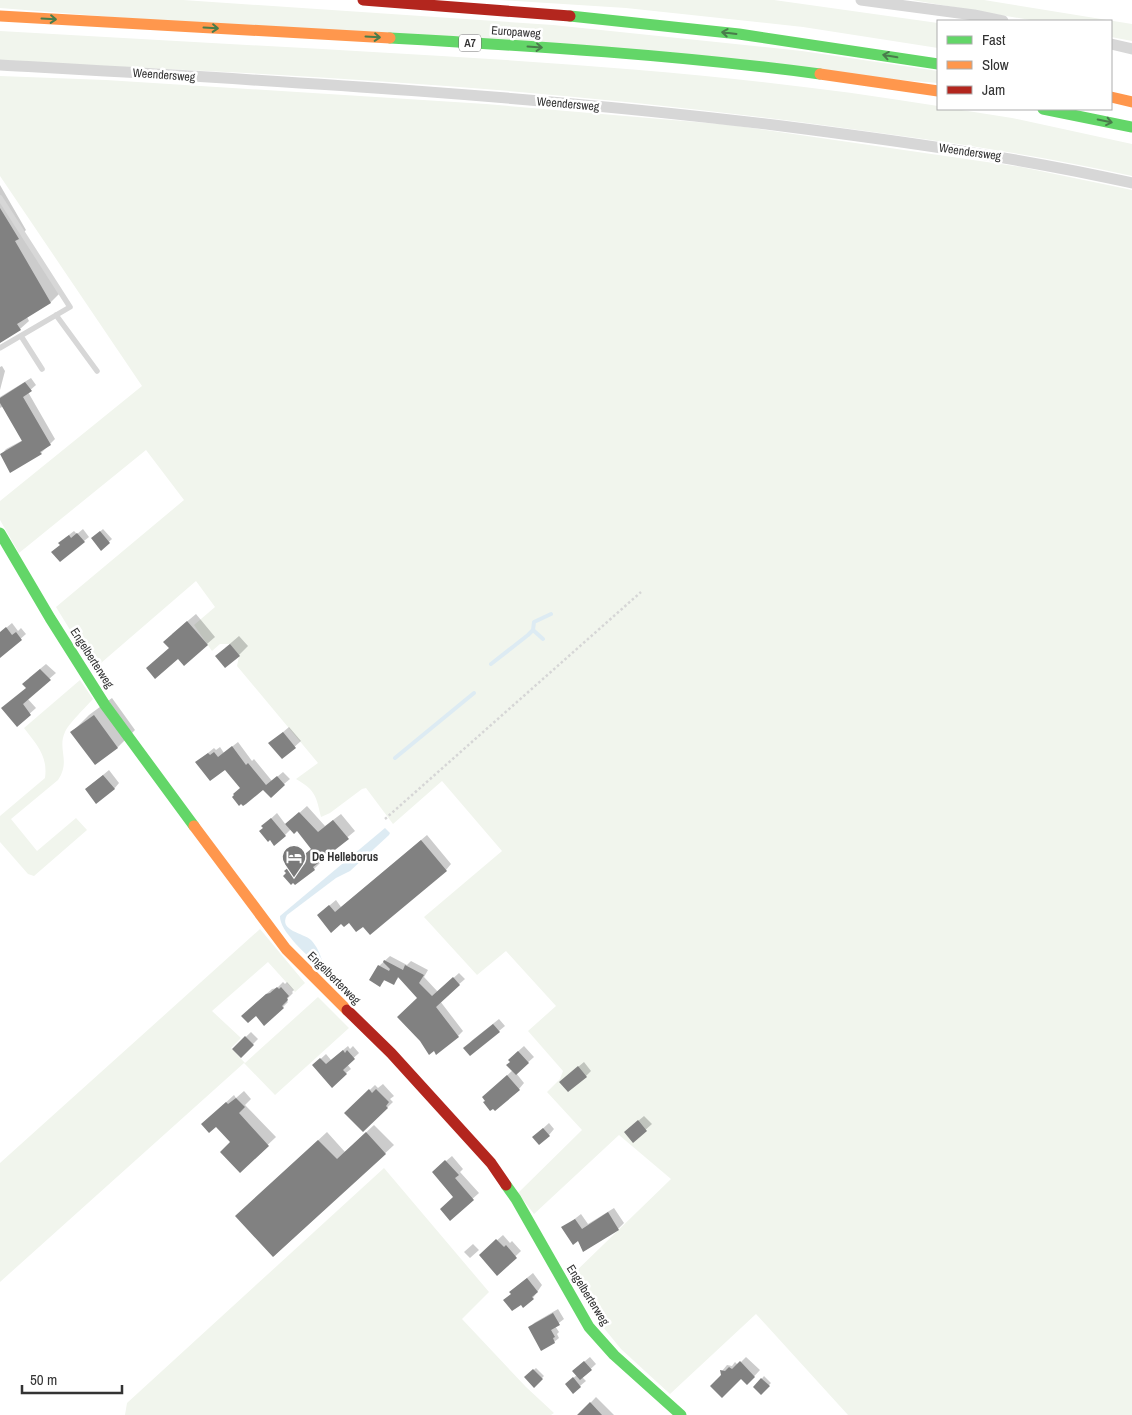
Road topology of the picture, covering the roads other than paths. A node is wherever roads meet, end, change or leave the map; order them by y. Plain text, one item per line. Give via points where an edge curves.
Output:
1 (363, 0) edge
2 (861, 0) edge
3 (0, 16) edge
4 (998, 20) edge
5 (1112, 44) edge
6 (1132, 49) edge
7 (937, 64) edge
8 (0, 66) edge
9 (937, 91) edge
10 (1112, 97) edge
11 (1132, 102) edge
12 (1048, 110) edge
13 (1132, 127) edge
14 (1132, 183) edge
15 (0, 198) edge
16 (56, 315) junction
17 (21, 336) junction
18 (0, 348) edge
19 (42, 368) dead end
20 (97, 371) dead end
21 (0, 533) edge
22 (681, 1415) edge

7 -> 1 main road, Europaweg via 672,26
2 - 4 street
3 -> 9 main road, Europaweg / A7 via 675,57 847,76
5 - 6 street
8 - 14 street, Weendersweg via 381,89 662,112 1022,160
10 - 11 main road
12 -> 13 main road
15 - 16 lane via 70,307
16 - 17 lane
16 - 20 lane
17 - 18 lane
17 - 19 lane
21 - 22 main road, Engelberterweg via 106,705 265,922 286,949 392,1053 491,1163 516,1199 589,1327 614,1355

